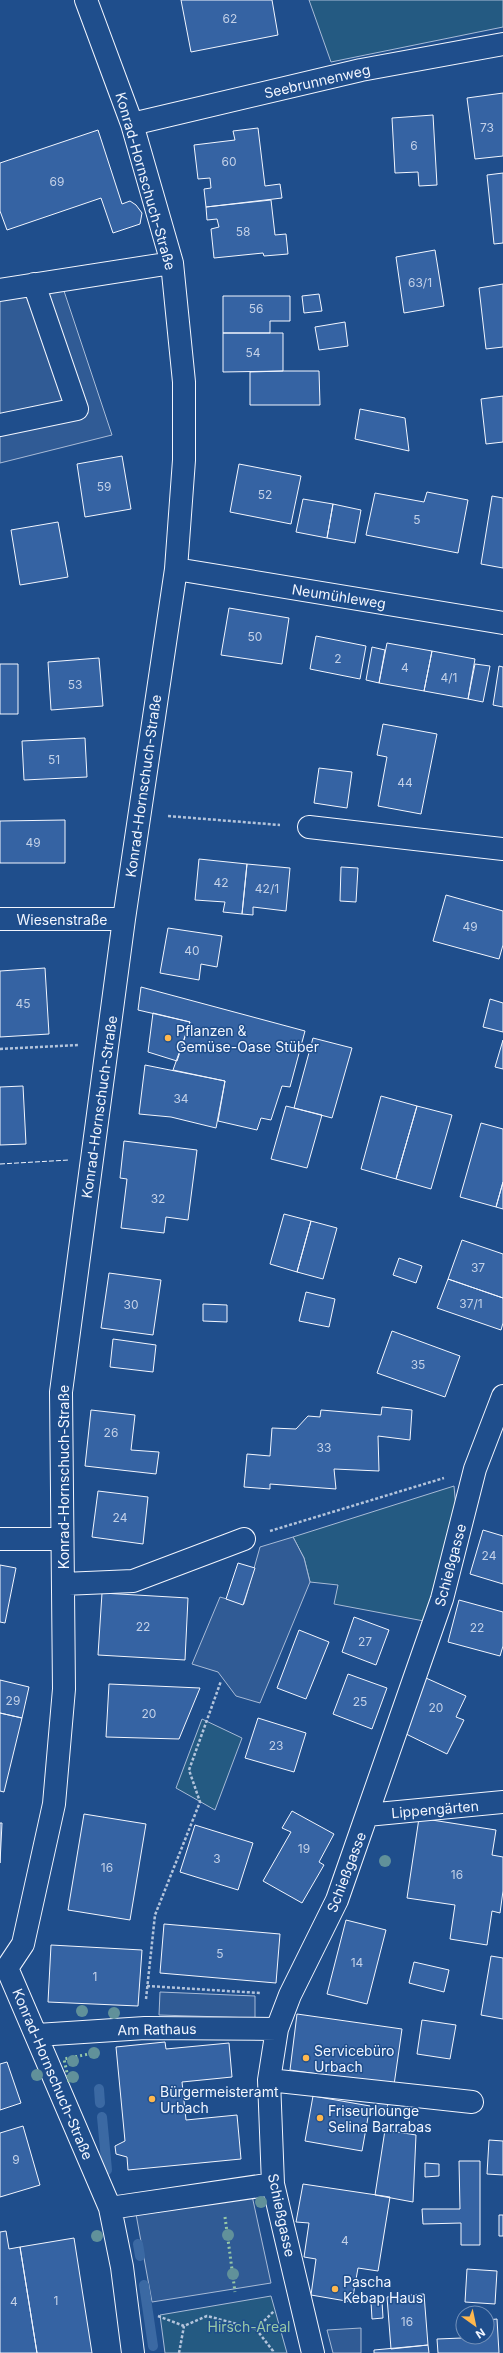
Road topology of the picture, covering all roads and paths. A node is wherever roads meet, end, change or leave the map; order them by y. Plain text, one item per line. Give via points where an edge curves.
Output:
1 (86, 0) edge
2 (503, 44) edge
3 (132, 124) junction
4 (172, 263) junction
5 (34, 284) junction
6 (0, 290) edge
7 (0, 426) edge
8 (176, 569) junction
9 (503, 623) edge
10 (139, 814) junction
11 (309, 827) joint
12 (503, 849) edge
13 (0, 919) edge
14 (124, 919) junction
15 (107, 1043) junction
16 (0, 1049) edge
17 (503, 1396) edge
18 (497, 1425) edge
19 (475, 1469) junction
20 (0, 1539) edge
21 (61, 1539) junction
22 (244, 1540) joint
23 (63, 1584) junction
24 (221, 1681) dead end
25 (503, 1802) edge
26 (367, 1815) junction
27 (4, 1970) edge
28 (147, 1986) junction
29 (290, 1995) junction
30 (145, 2028) junction
31 (277, 2029) junction
32 (37, 2035) junction
33 (268, 2080) junction
34 (472, 2102) dead end
35 (273, 2184) junction
36 (110, 2208) junction
37 (298, 2289) junction
38 (156, 2315) dead end
39 (184, 2326) junction
40 (256, 2329) junction
41 (133, 2353) edge
42 (179, 2353) edge
43 (273, 2353) edge
44 (313, 2353) edge

1 - 3 street, Konrad-Hornschuch-Straße
2 - 3 street, Seebrunnenweg via 361,70
3 - 4 street, Konrad-Hornschuch-Straße
4 - 5 street
4 - 8 street, Konrad-Hornschuch-Straße via 184,382 184,460
5 - 6 street
5 - 7 street via 77,409
8 - 9 street, Neumühleweg
8 - 10 street, Konrad-Hornschuch-Straße
10 - 11 path
10 - 14 street, Konrad-Hornschuch-Straße
11 - 12 street
13 - 14 street, Wiesenstraße
14 - 15 street, Konrad-Hornschuch-Straße
15 - 16 path
15 - 21 street, Konrad-Hornschuch-Straße via 60,1392
17 - 18 street, Schießgasse
18 - 19 street, Schießgasse
19 - 22 path
19 - 26 street, Schießgasse via 442,1599
20 - 21 street
21 - 23 street, Konrad-Hornschuch-Straße
22 - 23 street, Konrad-Hornschuch-Straße via 133,1581
23 - 27 street, Konrad-Hornschuch-Straße via 64,1689 54,1804 23,1944
24 - 28 path via 189,1770 200,1802 155,1915
25 - 26 street, Lippengärten
26 - 29 street, Schießgasse via 337,1900
27 - 32 street, Konrad-Hornschuch-Straße
28 - 29 path
28 - 30 path
29 - 31 street, Schießgasse
30 - 31 street, Am Rathaus
30 - 32 street, Am Rathaus
31 - 33 street, Schießgasse
32 - 36 street, Konrad-Hornschuch-Straße
33 - 34 street
33 - 35 street, Schießgasse
35 - 36 street
35 - 37 street, Schießgasse
36 - 41 street, Konrad-Hornschuch-Straße via 122,2267
37 - 40 path
37 - 44 street, Schießgasse
38 - 39 path
39 - 40 path via 207,2316
39 - 42 path
40 - 43 path

